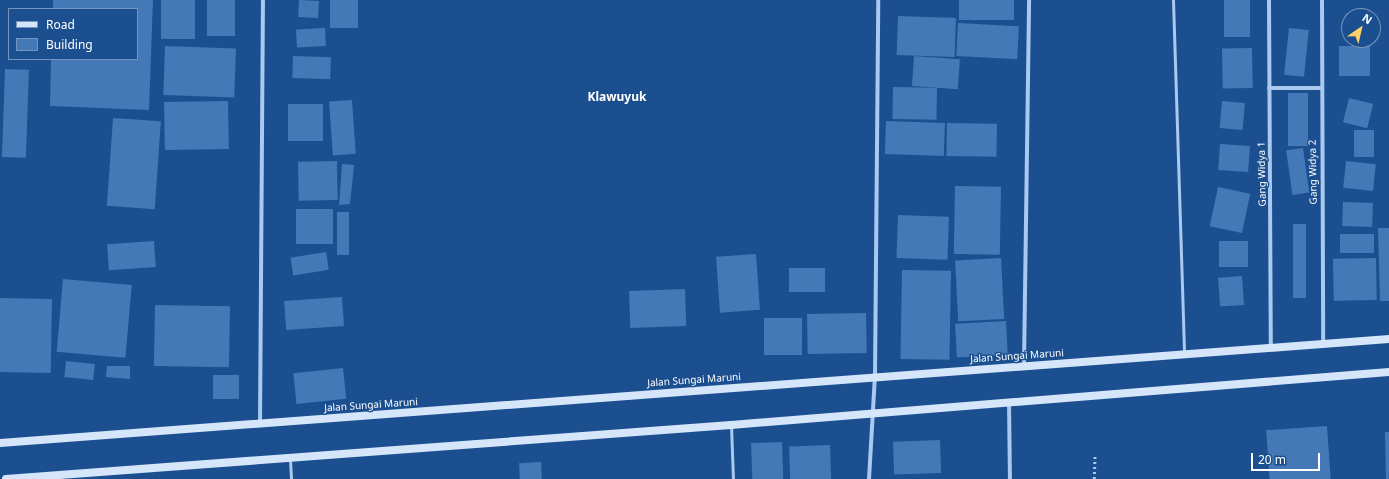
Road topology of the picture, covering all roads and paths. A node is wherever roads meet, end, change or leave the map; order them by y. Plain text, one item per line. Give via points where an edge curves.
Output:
1 (263, 0) edge
2 (878, 0) edge
3 (1029, 0) edge
4 (1173, 0) edge
5 (1269, 0) edge
6 (1322, 0) edge
7 (1269, 88) junction
8 (1320, 88) junction
9 (1389, 339) edge
10 (1323, 344) junction
11 (1271, 348) junction
12 (1184, 355) junction
13 (1024, 365) junction
14 (1389, 372) edge
15 (875, 376) junction
16 (1009, 401) junction
17 (873, 412) junction
18 (260, 424) junction
19 (731, 425) junction
20 (0, 443) edge
21 (1095, 454) dead end
22 (290, 457) junction
23 (6, 479) edge
24 (291, 479) edge
25 (733, 479) edge
26 (869, 479) edge
27 (1010, 479) edge
28 (1094, 479) edge

1 - 18 street
2 - 15 street
3 - 13 street
4 - 12 lane
5 - 7 street, Gang Widya 1
6 - 8 street, Gang Widya 2
7 - 8 street
7 - 11 street, Gang Widya 1
8 - 10 street, Gang Widya 2
9 - 10 main road, Jalan Sungai Maruni
10 - 11 main road, Jalan Sungai Maruni
11 - 12 main road, Jalan Sungai Maruni
12 - 13 main road, Jalan Sungai Maruni
13 - 15 main road, Jalan Sungai Maruni
14 - 16 main road
15 - 17 street
15 - 18 main road, Jalan Sungai Maruni
16 - 17 main road
16 - 27 street
17 - 19 main road
17 - 26 street
18 - 20 main road, Jalan Sungai Maruni
19 - 22 main road
19 - 25 lane
21 - 28 path
22 - 23 main road
22 - 24 lane

